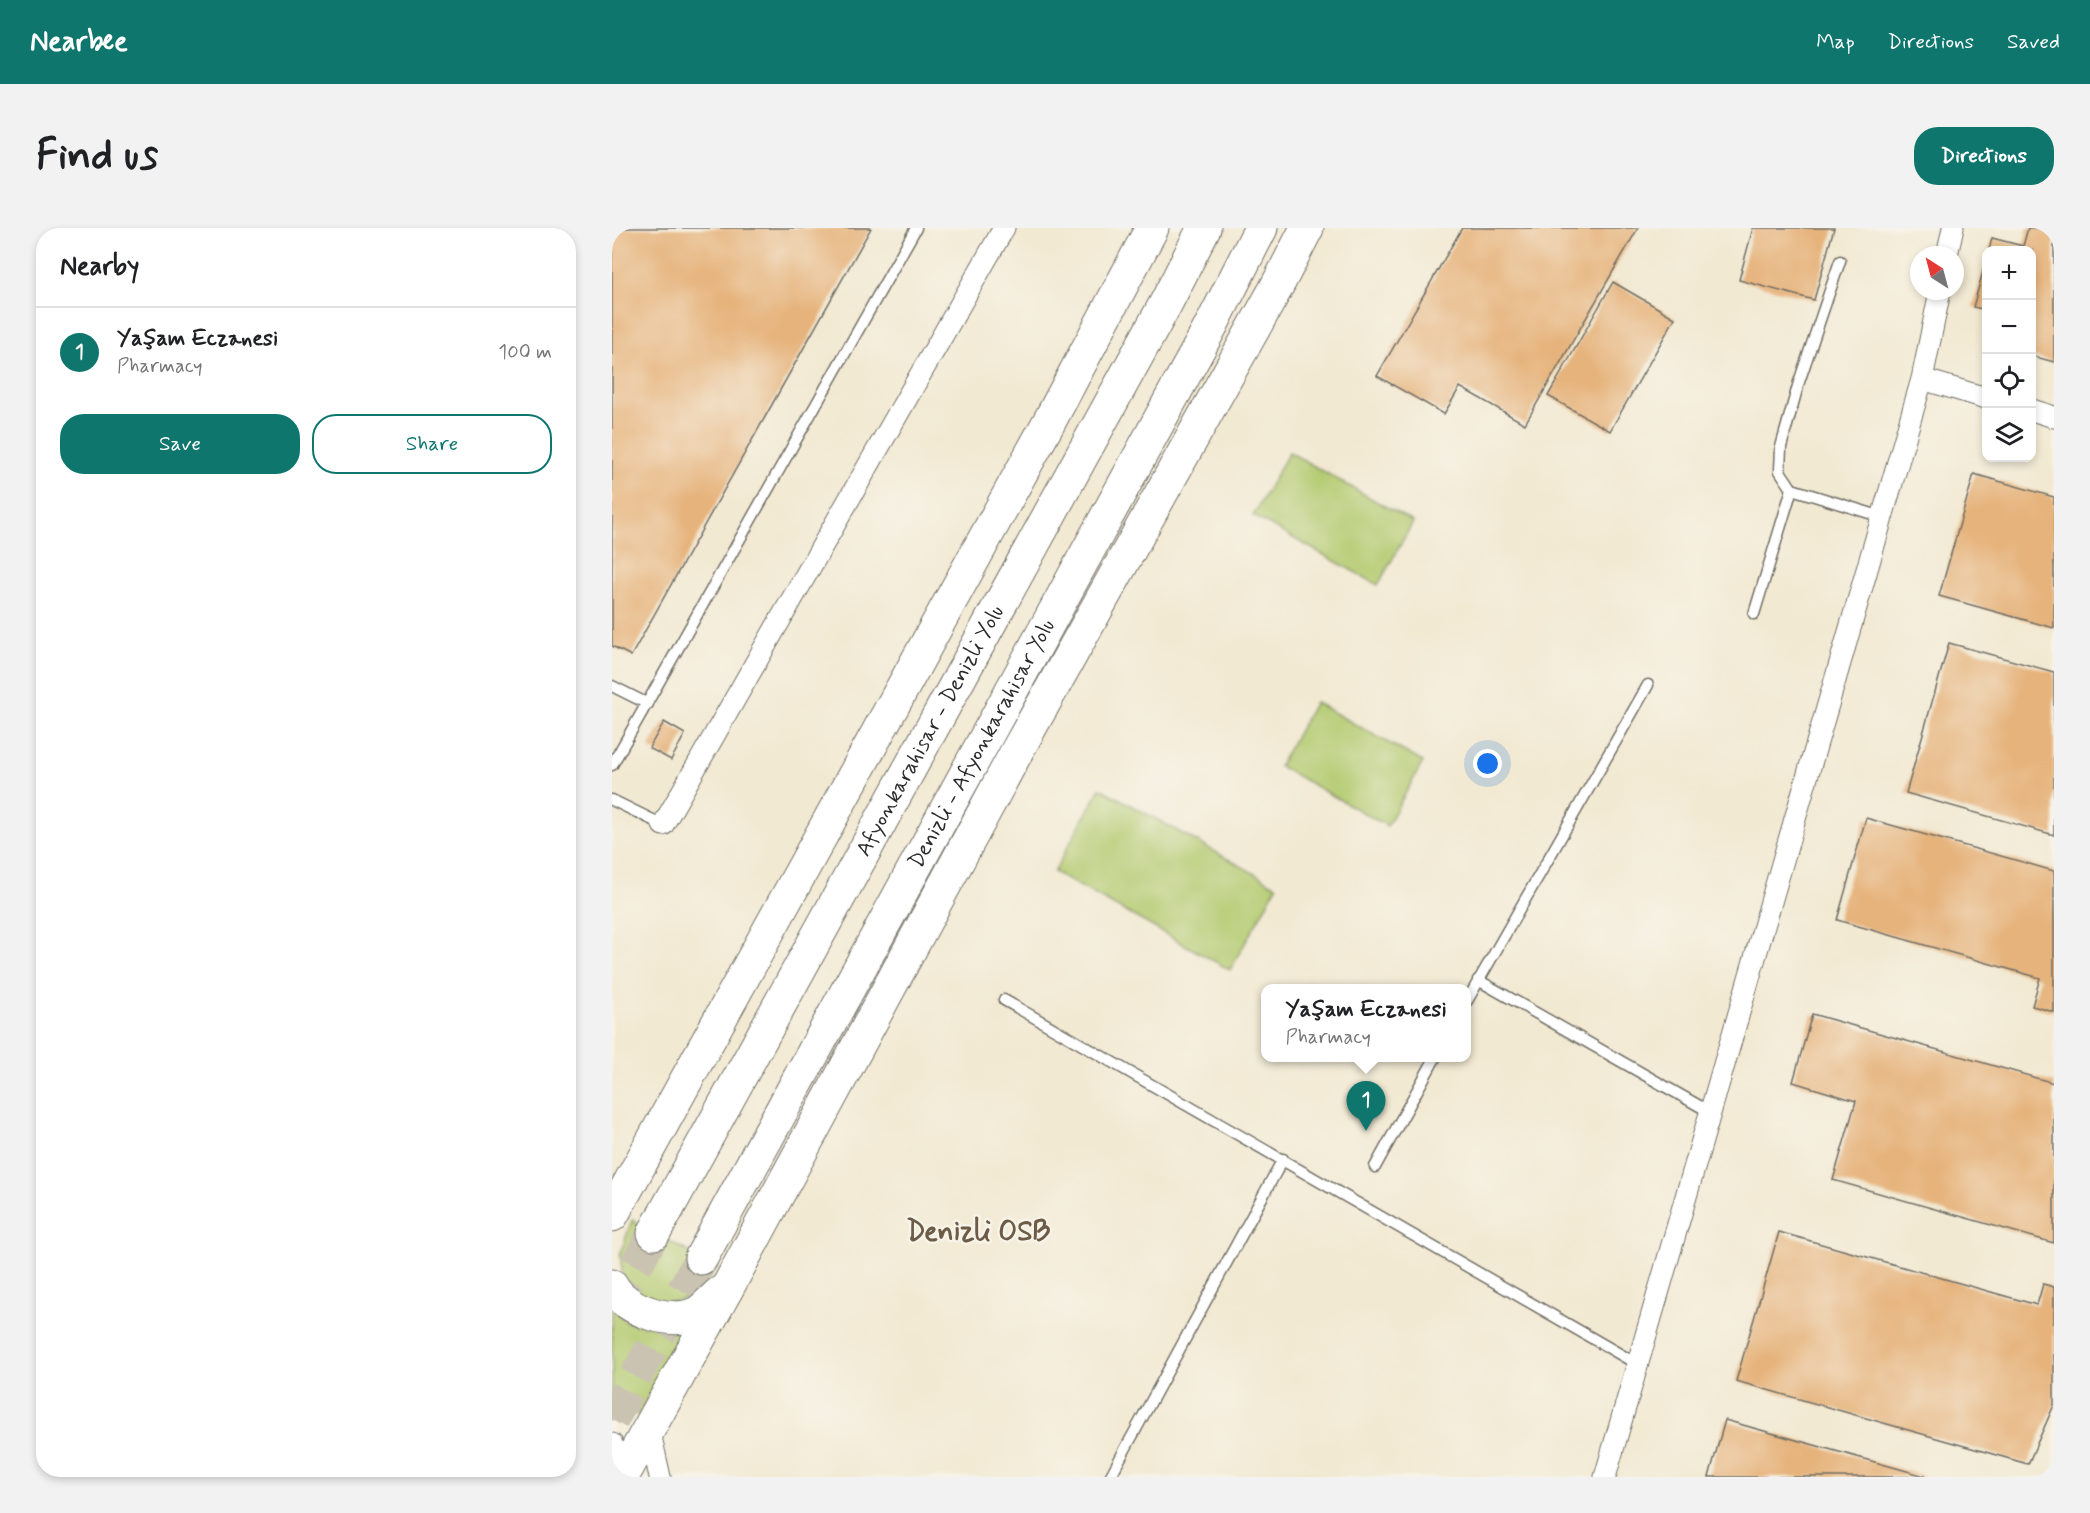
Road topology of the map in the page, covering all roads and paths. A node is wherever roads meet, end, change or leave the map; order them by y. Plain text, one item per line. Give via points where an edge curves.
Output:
1 (916, 228) edge
2 (1004, 228) edge
3 (1152, 228) edge
4 (1204, 228) edge
5 (1261, 228) edge
6 (1307, 228) edge
7 (1953, 228) edge
8 (1949, 246) edge
9 (1840, 261) dead end
10 (1938, 300) edge
11 (1922, 379) junction
12 (1982, 397) edge
13 (2036, 412) edge
14 (2054, 417) edge
15 (1792, 489) junction
16 (1882, 517) junction
17 (1754, 614) dead end
18 (1648, 685) dead end
19 (612, 686) edge
20 (648, 704) junction
21 (612, 765) edge
22 (612, 800) edge
23 (663, 825) joint
24 (1478, 980) junction
25 (1471, 993) edge
26 (1004, 1000) dead end
27 (1433, 1062) edge
28 (1710, 1112) junction
29 (1282, 1159) junction
30 (1375, 1167) dead end
31 (612, 1215) edge
32 (654, 1233) tunnel mouth
33 (701, 1258) tunnel mouth
34 (730, 1283) junction
35 (612, 1286) edge
36 (1637, 1364) junction
37 (649, 1428) junction
38 (612, 1444) edge
39 (622, 1477) edge
40 (660, 1477) edge
41 (1110, 1477) edge
42 (1605, 1477) edge

1 - 20 lane
2 - 23 street
3 - 31 highway
4 - 32 highway, Afyonkarahisar - Denizli Yolu
5 - 33 highway, Denizli - Afyonkarahisar Yolu
6 - 34 highway via 1017,751
7 - 8 street
9 - 15 lane via 1781,447 1780,471
10 - 11 street
11 - 12 street
11 - 16 street
13 - 14 street
15 - 16 lane
15 - 17 lane
16 - 28 street
18 - 24 lane
19 - 20 lane
20 - 21 lane
22 - 23 lane
24 - 25 lane
24 - 28 lane
26 - 29 lane
27 - 30 lane
28 - 36 street
29 - 36 lane
29 - 41 lane
34 - 35 highway via 699,1312 683,1318 638,1309
34 - 37 highway
36 - 42 street
37 - 39 highway
37 - 40 street
38 - 39 street

